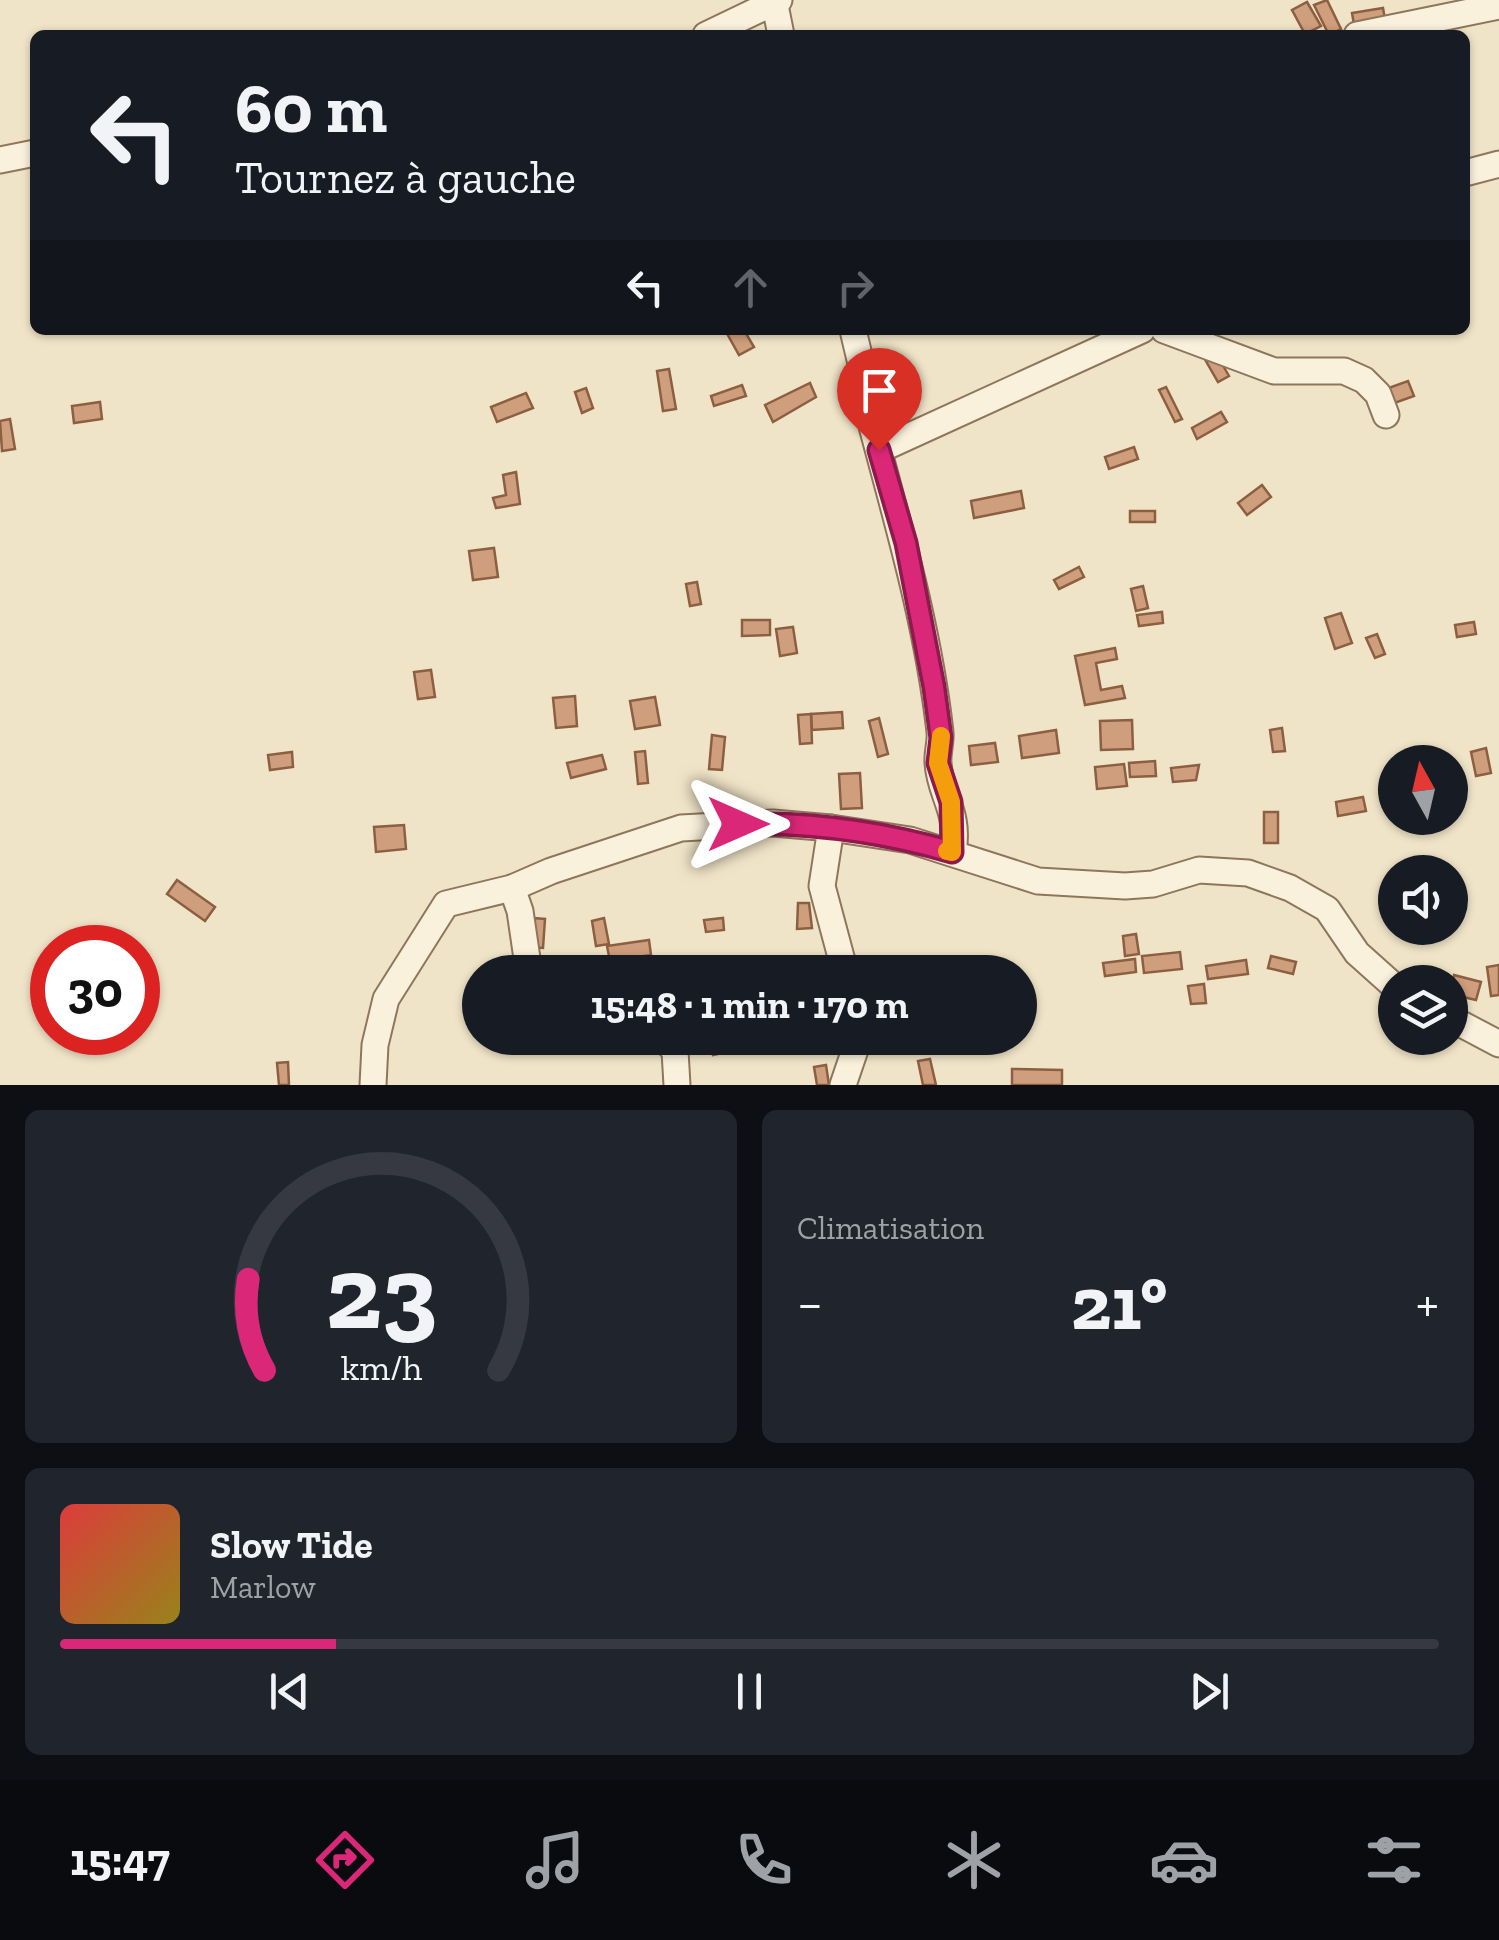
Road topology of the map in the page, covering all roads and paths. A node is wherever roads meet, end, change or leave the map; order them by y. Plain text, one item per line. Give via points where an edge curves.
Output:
1 (776, 0) edge
2 (1499, 6) edge
3 (716, 30) edge
4 (780, 30) edge
5 (1381, 30) edge
6 (30, 154) edge
7 (0, 160) edge
8 (1499, 164) edge
9 (1470, 172) edge
10 (853, 335) edge
11 (1131, 335) edge
12 (1177, 335) edge
13 (1386, 415) dead end
14 (879, 450) junction
15 (831, 828) junction
16 (952, 852) junction
17 (512, 888) junction
18 (526, 955) edge
19 (840, 955) edge
20 (1378, 972) edge
21 (1468, 1028) edge
22 (1499, 1044) edge
23 (675, 1055) edge
24 (853, 1055) edge
25 (373, 1085) edge
26 (677, 1085) edge
27 (843, 1085) edge

1 - 3 street
1 - 4 street
2 - 5 street
6 - 7 street
8 - 9 street
10 - 14 street
11 - 14 street
12 - 13 street via 1274,371 1344,371 1378,394
14 - 16 street via 906,543 934,687
15 - 16 street
15 - 17 street via 682,828
15 - 19 street via 822,886
16 - 20 street via 1038,881 1093,885 1153,884 1199,870 1248,873 1327,909
17 - 18 street
17 - 25 street via 446,904 386,999
21 - 22 street
23 - 26 street
24 - 27 street

